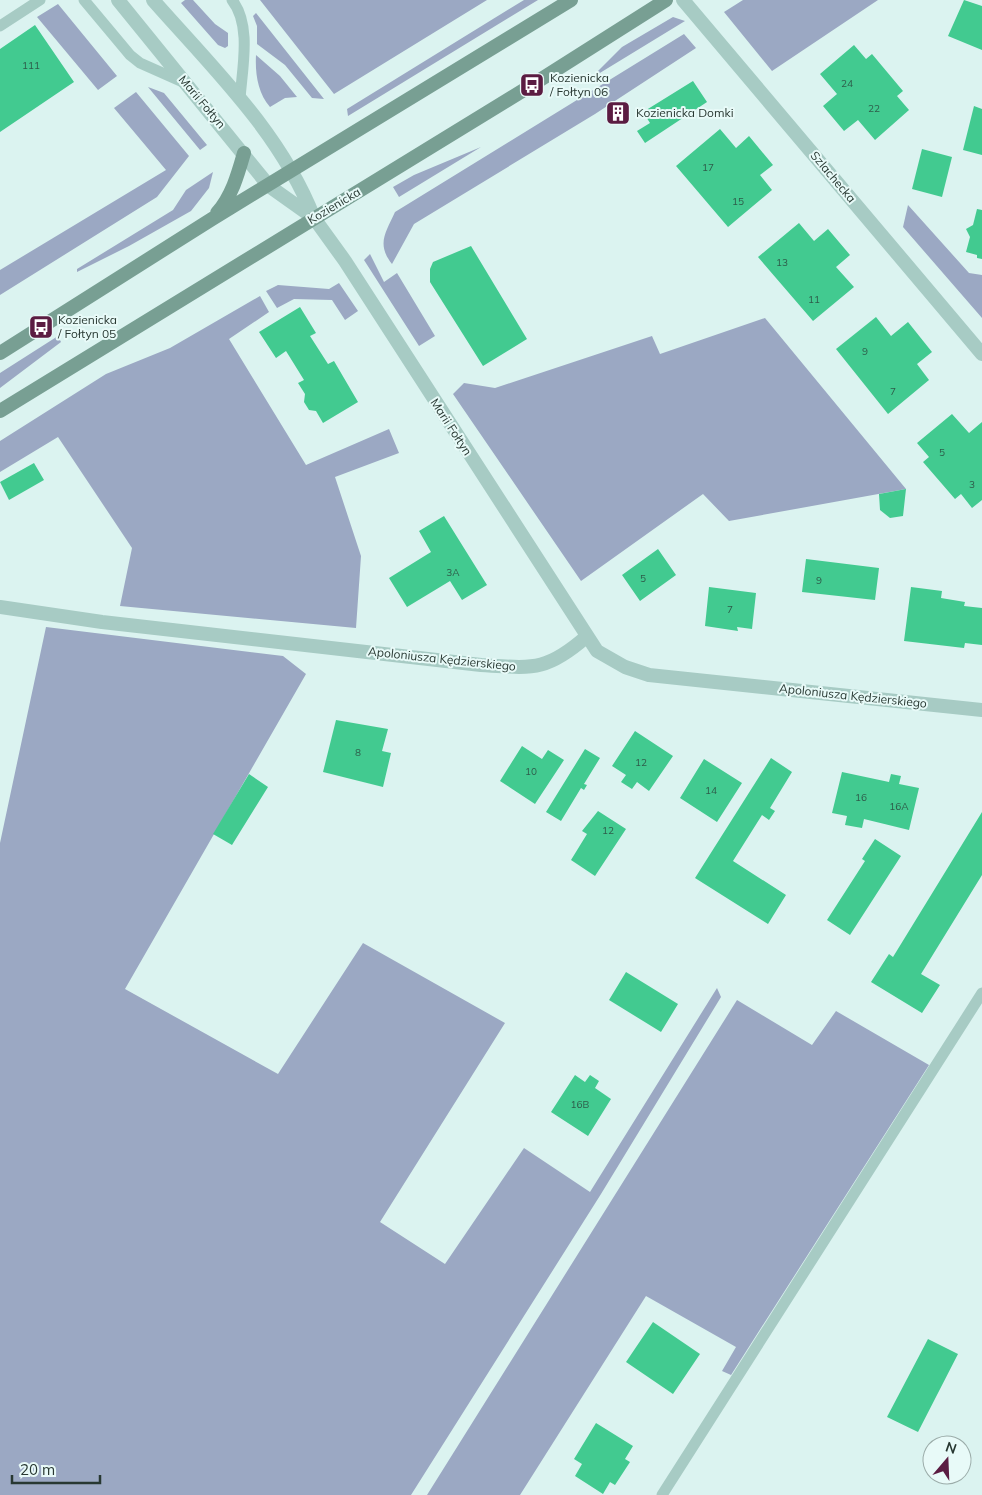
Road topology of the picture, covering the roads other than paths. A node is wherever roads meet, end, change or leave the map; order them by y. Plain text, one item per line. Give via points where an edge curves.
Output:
1 (40, 0) edge
2 (84, 0) edge
3 (118, 0) edge
4 (153, 0) edge
5 (232, 0) edge
6 (571, 0) edge
7 (666, 0) edge
8 (683, 0) edge
9 (0, 26) edge
10 (187, 84) junction
11 (240, 99) junction
12 (244, 153) junction
13 (292, 172) junction
14 (269, 186) junction
15 (314, 218) junction
16 (212, 220) junction
17 (0, 353) edge
18 (982, 354) edge
19 (0, 411) edge
20 (0, 607) edge
21 (586, 637) junction
22 (982, 710) edge
23 (982, 993) edge
24 (662, 1495) edge

1 - 9 lane
2 - 10 lane via 135,59
3 - 10 street, Marii Fołtyn
4 - 11 street, Marii Fołtyn
5 - 11 lane via 244,41
6 - 13 main road
7 - 15 main road, Kozienicka
8 - 18 street, Szlachecka
10 - 12 street, Marii Fołtyn
11 - 13 street, Marii Fołtyn
12 - 14 street, Marii Fołtyn
12 - 16 main road via 225,204
13 - 14 main road
13 - 15 street, Marii Fołtyn
14 - 15 street, Marii Fołtyn
14 - 16 main road
15 - 19 main road, Kozienicka
15 - 21 street, Marii Fołtyn via 345,261
16 - 17 main road
20 - 21 street, Apoloniusza Kędzierskiego via 132,625 520,667 548,664 566,655
21 - 22 street, Apoloniusza Kędzierskiego via 597,651 625,668 649,675
23 - 24 lane

